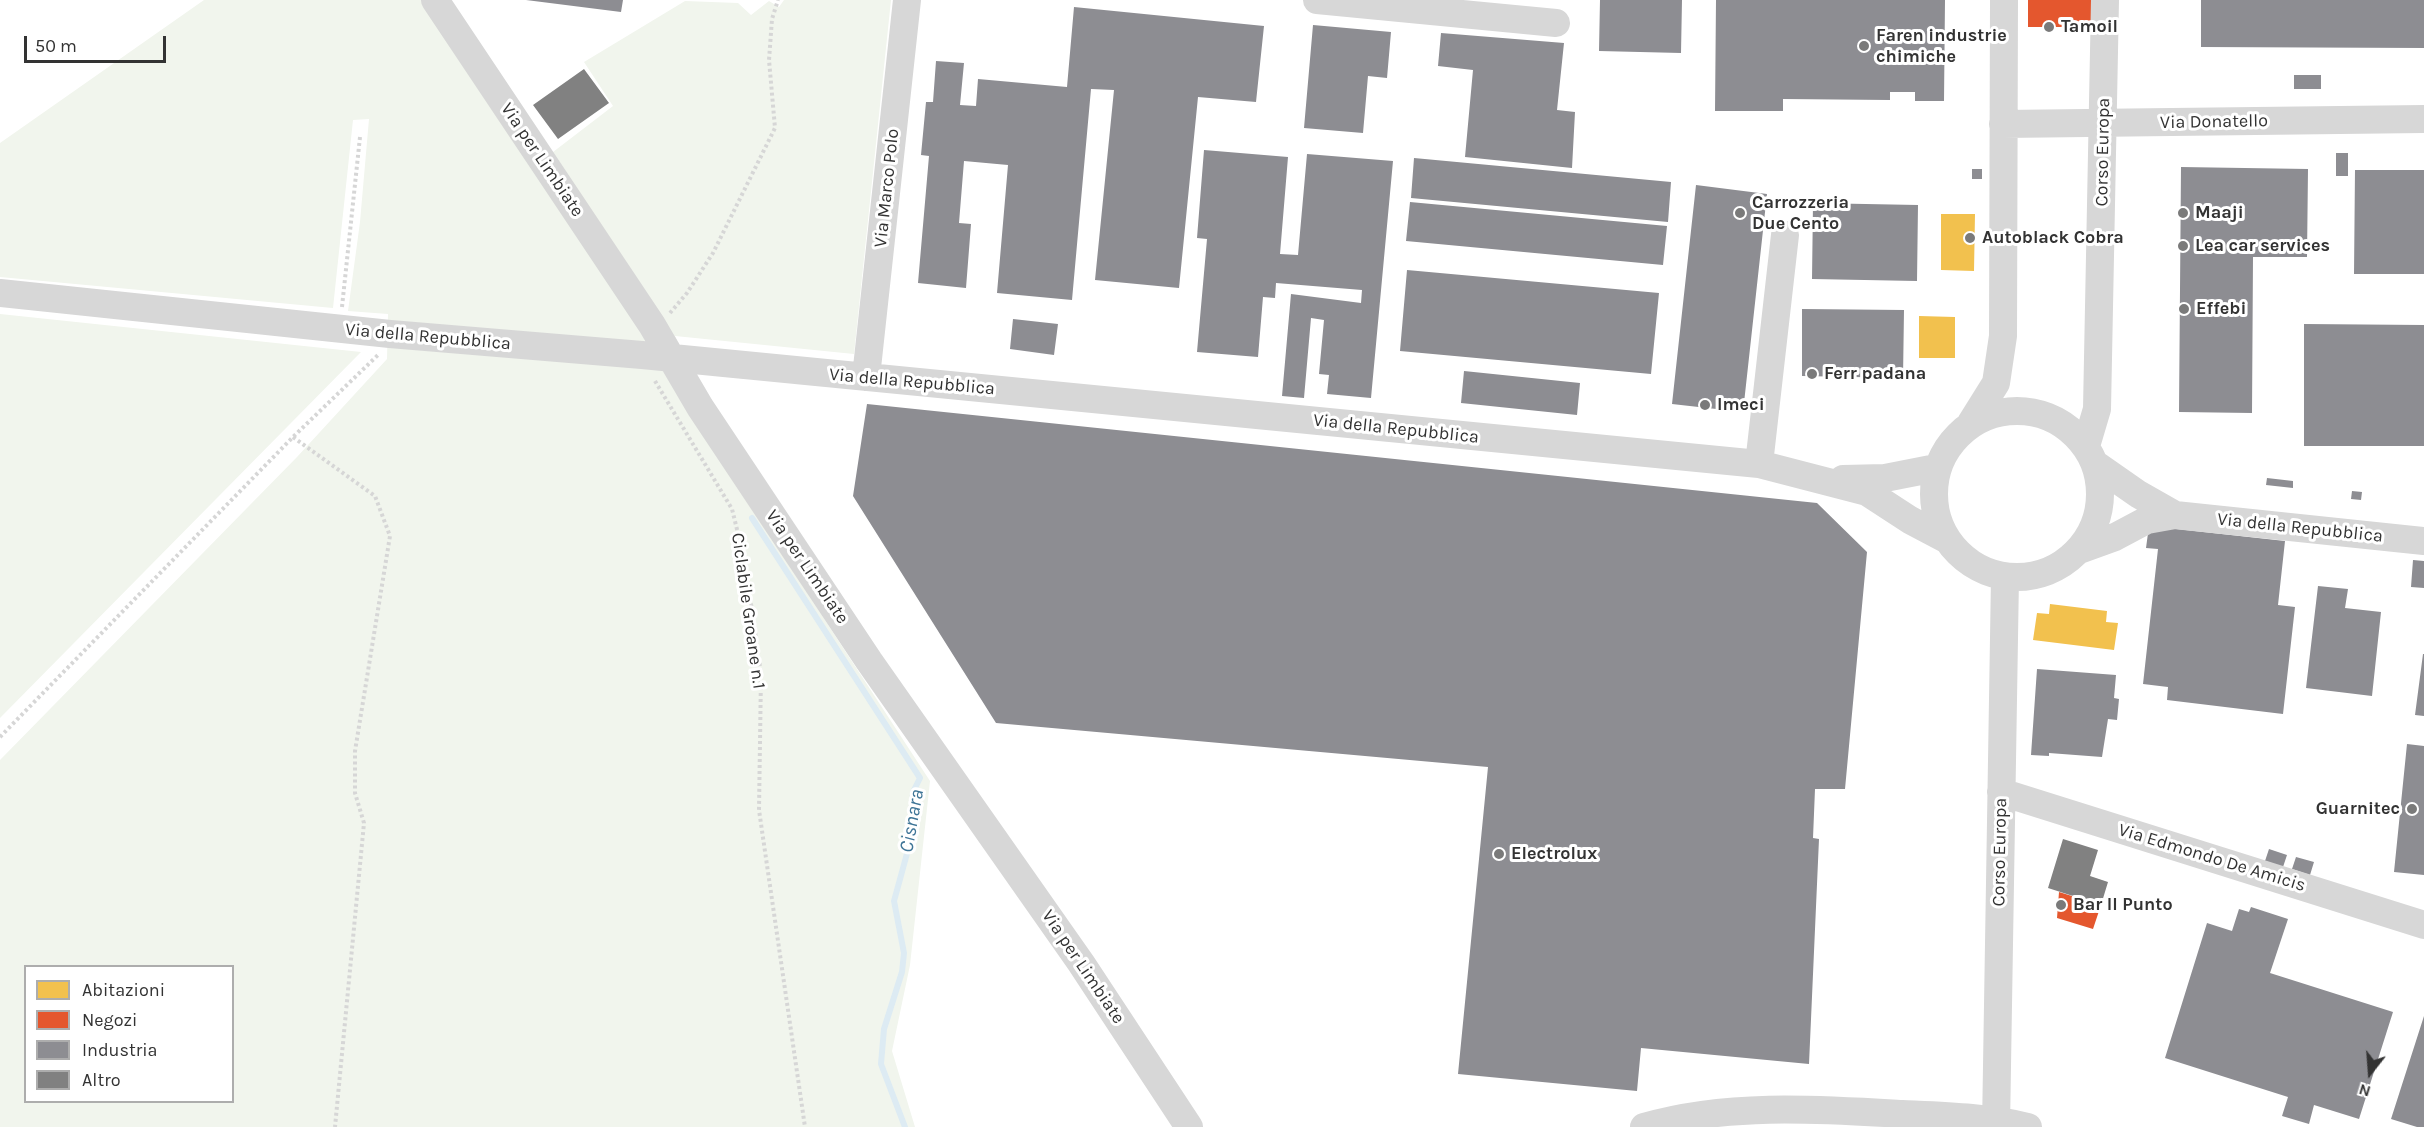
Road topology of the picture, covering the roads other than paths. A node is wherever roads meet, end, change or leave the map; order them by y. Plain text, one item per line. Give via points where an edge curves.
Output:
1 (435, 0) edge
2 (907, 0) edge
3 (1317, 0) edge
4 (2004, 0) edge
5 (2105, 0) edge
6 (1412, 4) edge
7 (1556, 23) dead end
8 (2424, 119) edge
9 (2003, 124) junction
10 (2104, 124) junction
11 (1785, 235) dead end
12 (0, 292) edge
13 (672, 359) junction
14 (866, 377) junction
15 (1971, 423) junction
16 (2091, 455) junction
17 (1760, 464) junction
18 (1936, 468) junction
19 (1823, 479) junction
20 (2175, 515) junction
21 (1946, 538) junction
22 (2424, 541) edge
23 (2079, 550) junction
24 (2005, 577) junction
25 (2001, 792) junction
26 (2424, 925) edge
27 (1829, 1118) edge
28 (1996, 1123) edge
29 (1189, 1127) edge
30 (1644, 1127) edge
31 (2028, 1127) edge

1 - 13 street, Via per Limbiate
2 - 14 street, Via Marco Polo
3 - 6 street
4 - 9 street
5 - 10 street, Corso Europa
6 - 7 street
8 - 10 street, Via Donatello
9 - 10 street, Via Donatello
9 - 15 street via 2003,336 1996,383
10 - 16 street, Corso Europa via 2097,409
11 - 17 street
12 - 13 street, Via della Repubblica via 390,334
13 - 14 street, Via della Repubblica
13 - 29 street, Via per Limbiate via 869,661 1082,963
14 - 17 street, Via della Repubblica
15 - 16 street via 1994,412 2020,410 2045,415 2068,428
15 - 18 street via 1950,443
16 - 20 street, Via della Repubblica via 2138,494
16 - 23 street via 2100,486 2099,509 2092,531
17 - 19 street, Via della Repubblica
18 - 19 street, Via della Repubblica via 1885,478
18 - 21 street via 1932,492 1936,517
19 - 21 street, Via della Repubblica via 1867,492
20 - 22 street, Via della Repubblica
20 - 23 street, Via della Repubblica via 2147,520
21 - 24 street via 1962,557 1982,570
23 - 24 street via 2062,565 2035,576
24 - 25 street, Corso Europa
25 - 26 street, Via Edmondo De Amicis
25 - 28 street, Corso Europa
27 - 28 street
27 - 30 street via 1754,1110
28 - 31 street

